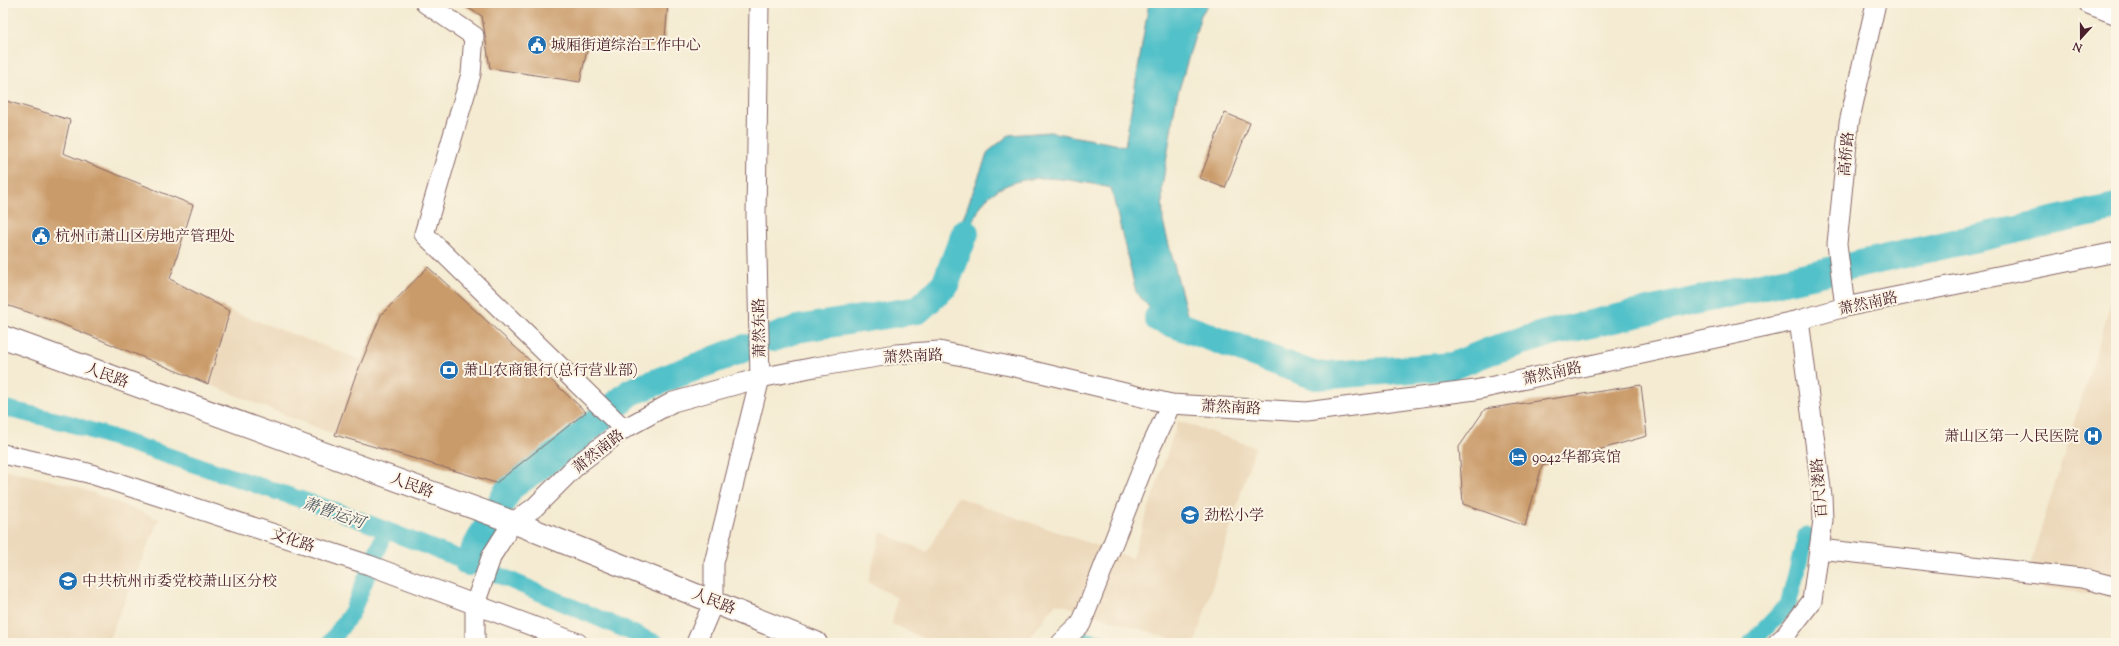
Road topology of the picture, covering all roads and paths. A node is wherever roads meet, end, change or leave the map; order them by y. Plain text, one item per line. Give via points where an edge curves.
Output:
1 (425, 3) edge
2 (759, 3) edge
3 (1876, 3) edge
4 (2090, 3) edge
5 (2116, 13) edge
6 (2116, 252) edge
7 (1845, 308) junction
8 (1799, 320) junction
9 (3, 338) edge
10 (760, 378) junction
11 (1170, 404) junction
12 (624, 429) junction
13 (3, 454) edge
14 (513, 522) junction
15 (1819, 549) junction
16 (2116, 587) edge
17 (477, 599) junction
18 (714, 601) junction
19 (698, 637) edge
20 (475, 643) edge
21 (578, 643) edge
22 (816, 643) edge
23 (1060, 643) edge
24 (1777, 643) edge

1 - 12 street via 474,36 471,74 424,234
2 - 10 street, 萧然东路 via 756,215
3 - 7 street, 高桥路 via 1849,123 1837,244
4 - 5 main road
6 - 7 street, 萧然南路
7 - 8 street, 萧然南路
8 - 11 street, 萧然南路 via 1467,391 1306,412
8 - 15 street, 百尺溇路 via 1822,496 1823,520
9 - 14 main road, 人民路
10 - 11 street, 萧然南路 via 896,354 939,351
10 - 12 street, 萧然南路 via 672,402
10 - 18 street, 萧然东路 via 714,563
11 - 23 street via 1081,624
12 - 14 street, 萧然南路 via 578,464 534,508
13 - 17 street, 文化路 via 88,473 403,578
14 - 17 street, 萧然南路 via 492,555
14 - 18 main road, 人民路
15 - 16 street via 2082,578
15 - 24 street, 百尺溇路 via 1812,601
17 - 20 street, 萧然南路
17 - 21 street, 文化路
18 - 19 street, 萧然东路
18 - 22 main road, 人民路

